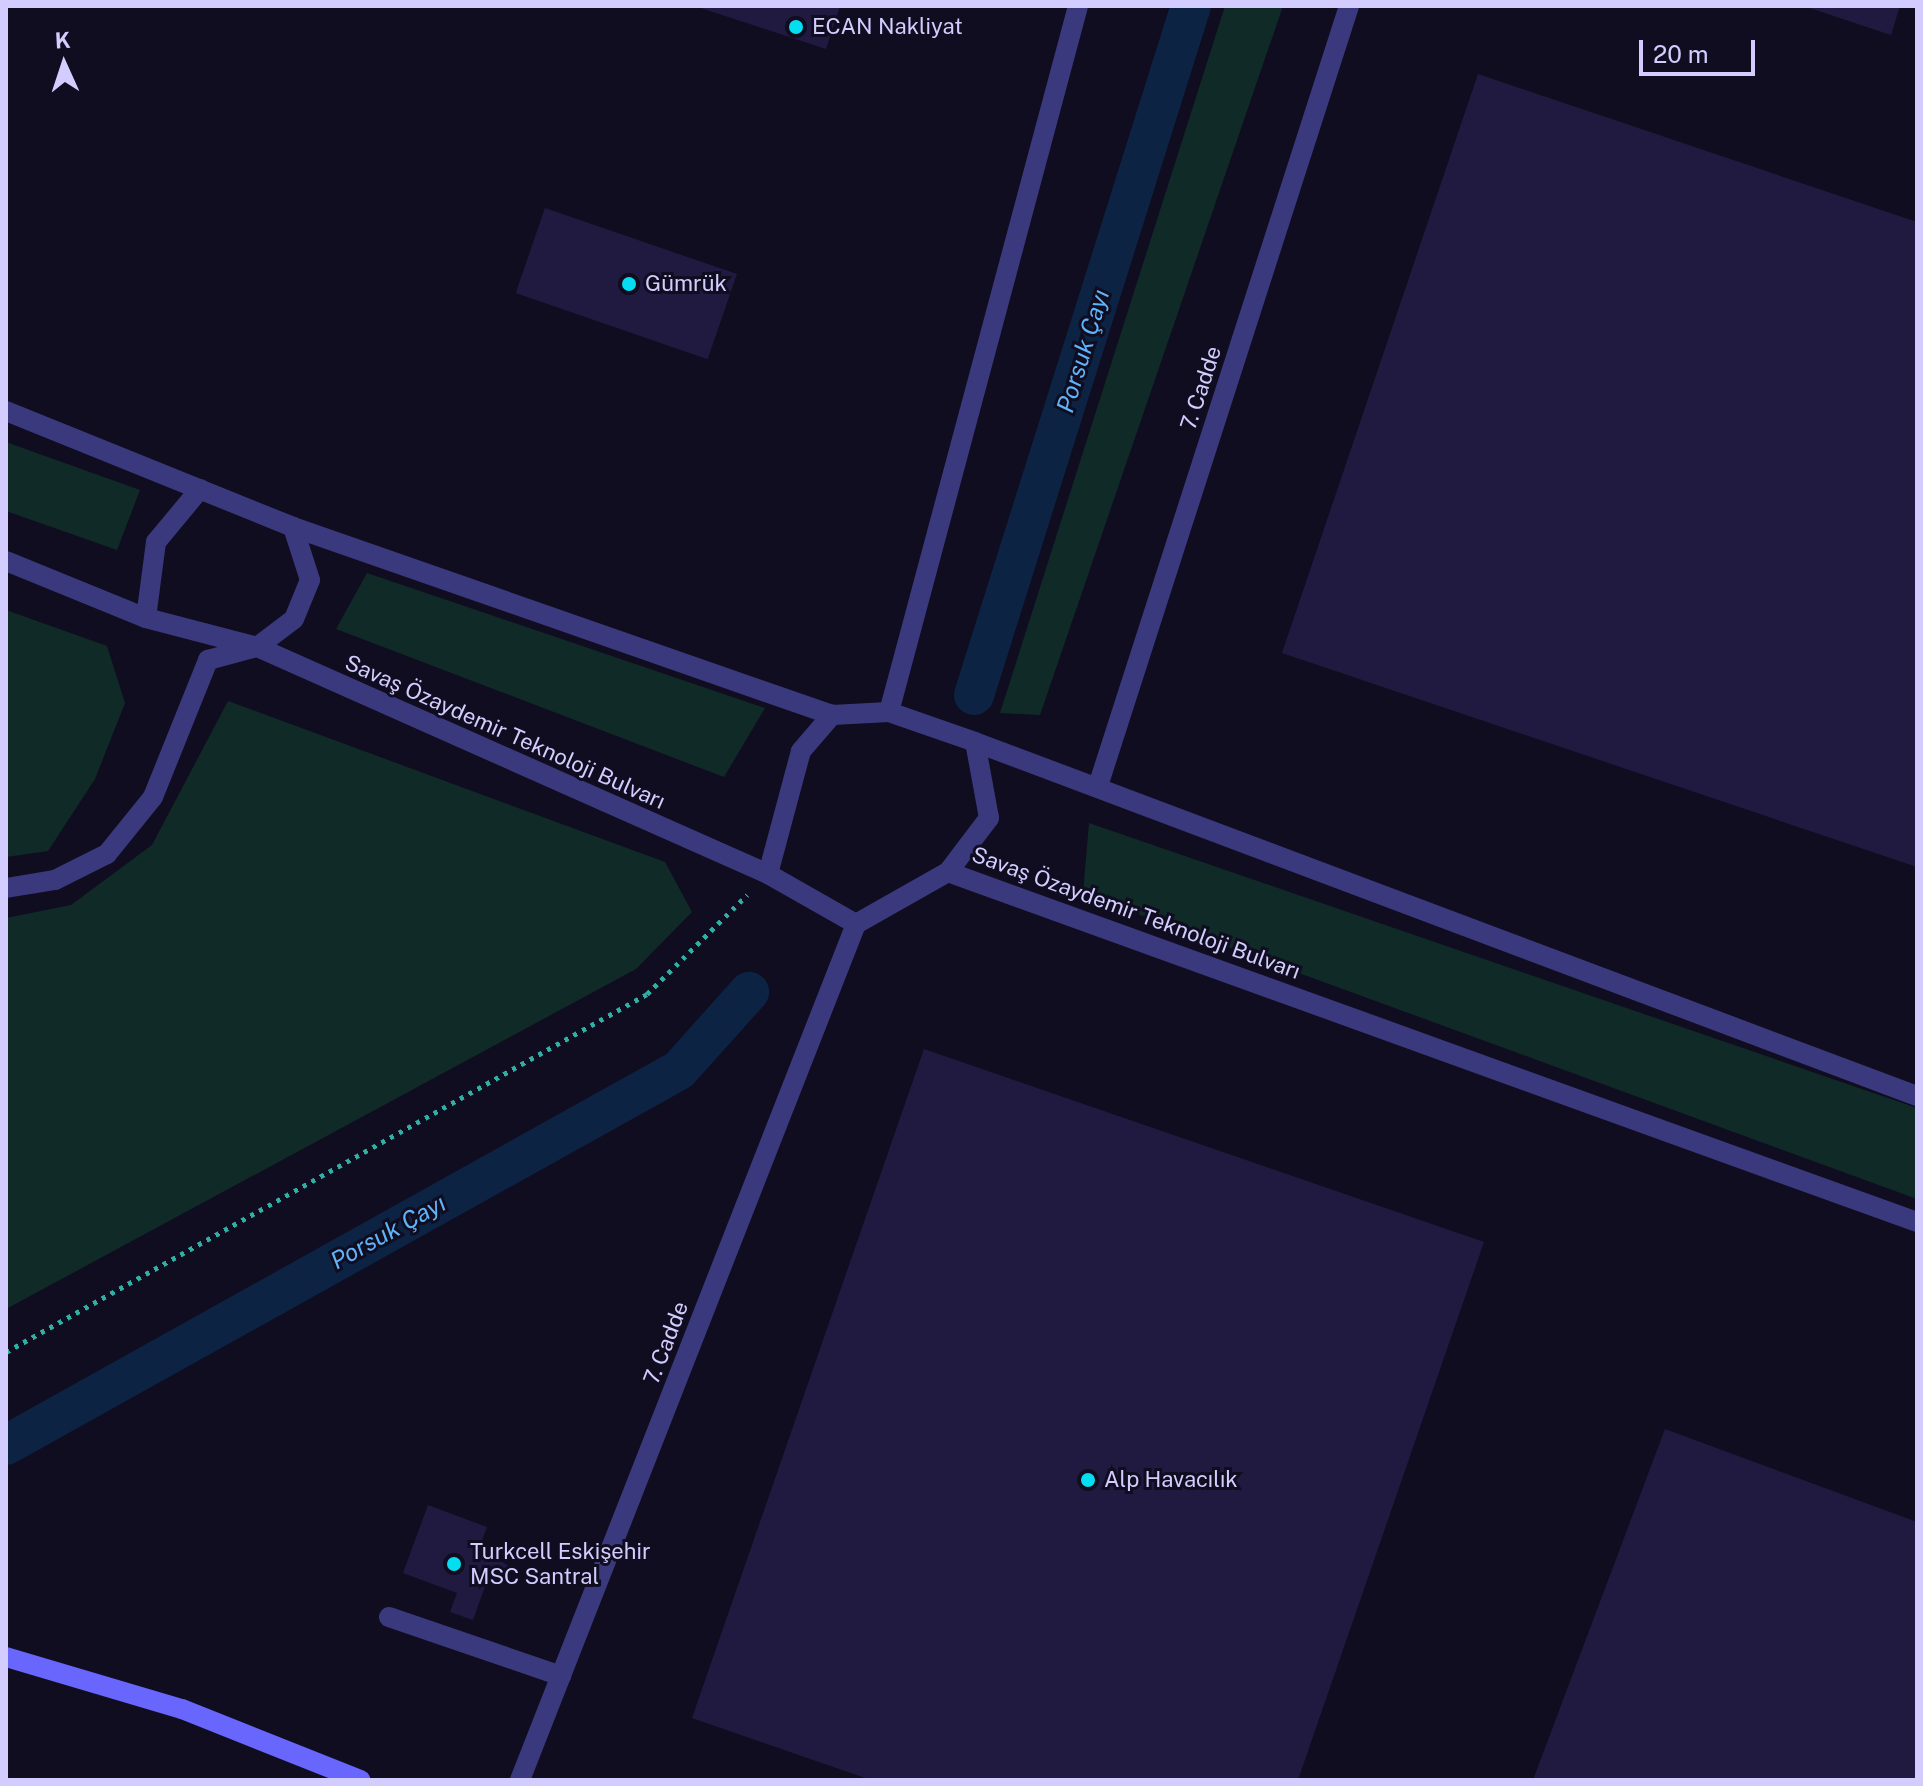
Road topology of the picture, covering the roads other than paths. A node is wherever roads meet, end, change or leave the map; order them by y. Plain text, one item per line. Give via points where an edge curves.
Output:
1 (1078, 6) edge
2 (1349, 6) edge
3 (6, 411) edge
4 (200, 489) junction
5 (293, 527) junction
6 (6, 561) edge
7 (146, 618) junction
8 (257, 647) junction
9 (889, 712) junction
10 (832, 715) junction
11 (975, 742) junction
12 (1098, 786) junction
13 (948, 872) junction
14 (768, 874) junction
15 (6, 888) edge
16 (856, 924) junction
17 (1917, 1096) edge
18 (1917, 1222) edge
19 (389, 1617) dead end
20 (6, 1657) edge
21 (561, 1676) junction
22 (360, 1780) edge
23 (520, 1780) edge

1 - 9 street
2 - 12 street, 7. Cadde
3 - 4 street
4 - 5 street
4 - 7 street via 156,542
5 - 8 street via 310,580 294,619
5 - 10 street
6 - 7 street, Savaş Özaydemir Teknoloji Bulvarı
7 - 8 street, Savaş Özaydemir Teknoloji Bulvarı
8 - 14 street, Savaş Özaydemir Teknoloji Bulvarı
8 - 15 street via 208,660 153,797 107,854 55,880
9 - 10 street
9 - 11 street
10 - 14 street via 801,751
11 - 12 street
11 - 13 street via 989,818
12 - 17 street
13 - 16 street, Savaş Özaydemir Teknoloji Bulvarı
13 - 18 street, Savaş Özaydemir Teknoloji Bulvarı
14 - 16 street, Savaş Özaydemir Teknoloji Bulvarı
16 - 21 street, 7. Cadde
19 - 21 street
20 - 22 street via 182,1709
21 - 23 street, 7. Cadde

